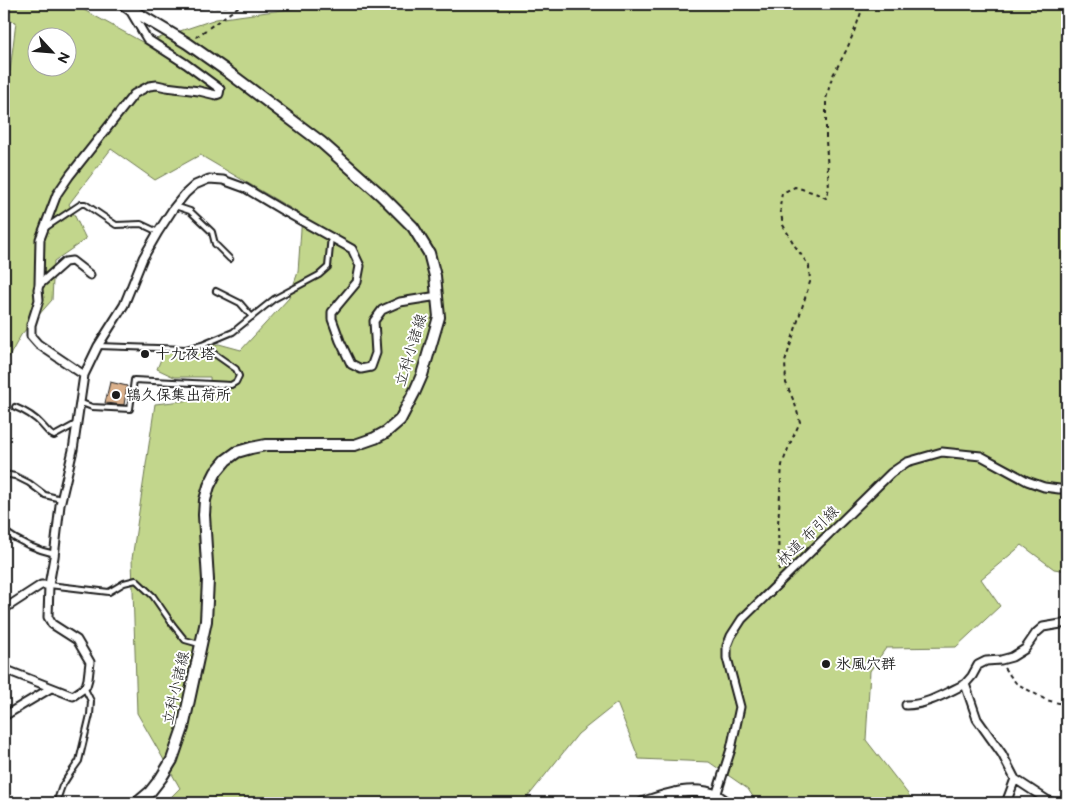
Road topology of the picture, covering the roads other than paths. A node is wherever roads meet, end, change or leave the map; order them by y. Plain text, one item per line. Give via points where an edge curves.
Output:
1 (127, 6) edge
2 (175, 206) junction
3 (43, 230) junction
4 (158, 232) junction
5 (331, 236) junction
6 (230, 259) dead end
7 (90, 274) dead end
8 (39, 284) junction
9 (216, 291) dead end
10 (438, 296) junction
11 (252, 317) junction
12 (202, 345) junction
13 (98, 346) junction
14 (84, 375) junction
15 (79, 402) junction
16 (14, 407) dead end
17 (76, 424) junction
18 (4, 474) edge
19 (1067, 489) edge
20 (61, 499) junction
21 (4, 531) edge
22 (55, 554) junction
23 (49, 585) junction
24 (4, 607) edge
25 (1067, 623) edge
26 (201, 645) junction
27 (4, 669) edge
28 (965, 684) junction
29 (51, 688) junction
30 (83, 690) junction
31 (906, 705) dead end
32 (4, 716) edge
33 (1016, 779) junction
34 (716, 796) junction
35 (56, 803) edge
36 (137, 803) edge
37 (643, 803) edge
38 (727, 803) edge
39 (1006, 803) edge
40 (1054, 803) edge

1 - 3 street via 147,39 220,89 219,94 157,84 134,94 70,174
1 - 10 main road, 立科小諸線 via 187,43 321,142 381,195 413,227 429,253
2 - 4 street
2 - 5 street via 195,185 209,178 223,180 246,188
2 - 6 lane via 190,211 212,232 215,244
3 - 4 lane via 85,204 116,225 141,224
3 - 8 street
4 - 13 street via 143,258 124,305
5 - 10 street via 352,249 360,266 357,282 332,312 351,364 361,369 372,367 376,353 374,321 382,310 400,302
5 - 11 lane via 328,267 274,299
7 - 8 street via 72,261 65,262
8 - 14 street via 31,336
9 - 11 lane via 240,303
10 - 26 main road, 立科小諸線 via 438,318 422,375 394,426 355,445 266,445 250,448 237,452 216,472 205,500 208,580
11 - 12 lane via 233,332
12 - 13 lane via 186,349
12 - 15 lane via 236,369 239,376 236,382 231,385 134,380 130,409 92,407
13 - 14 street
14 - 15 street
15 - 17 street
16 - 17 lane via 38,420 54,436
17 - 20 street
18 - 20 lane via 15,476 46,495
19 - 34 street, 林道 布引線 via 1044,487 1027,481 981,456 942,452 907,462 891,473 742,619 731,636 727,646 728,658 740,708
20 - 22 street
21 - 22 lane via 38,550
22 - 23 street
23 - 24 street via 41,585
23 - 26 lane via 109,592 136,580 153,596 185,640
23 - 30 street via 48,617 52,624 78,640 90,662
25 - 28 street via 1043,627 1025,649 1012,657 986,660 978,665
26 - 36 main road, 立科小諸線 via 183,728 172,760 150,792
27 - 29 street
28 - 31 street via 932,700
28 - 33 street via 977,719
29 - 30 street via 73,696
29 - 32 street
30 - 35 lane via 91,701 90,715 79,761 68,775
33 - 39 street
33 - 40 street
34 - 37 main road via 700,792 672,793
34 - 38 main road

